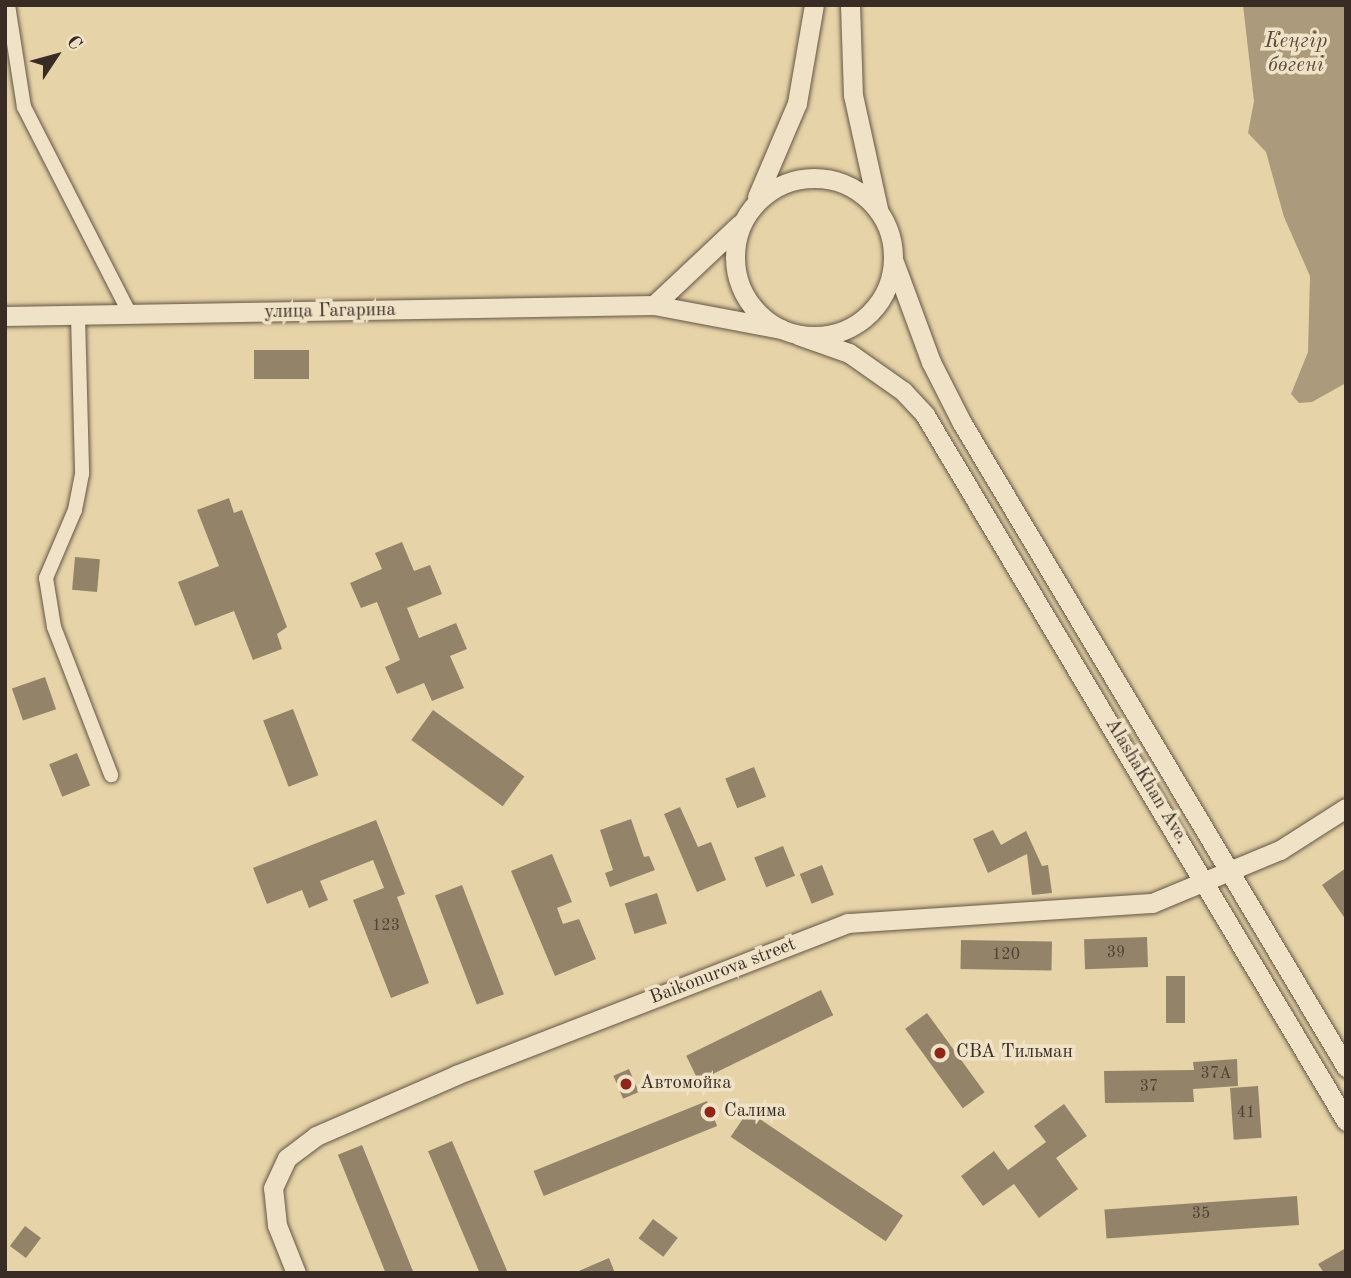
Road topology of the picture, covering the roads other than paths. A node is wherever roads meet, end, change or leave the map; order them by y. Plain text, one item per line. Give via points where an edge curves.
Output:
1 (8, 5) edge
2 (814, 5) edge
3 (850, 5) edge
4 (748, 213) junction
5 (879, 213) junction
6 (894, 262) junction
7 (654, 305) junction
8 (5, 316) edge
9 (78, 316) junction
10 (131, 316) junction
11 (790, 332) junction
12 (111, 775) dead end
13 (1346, 808) edge
14 (1228, 870) junction
15 (1205, 881) junction
16 (1346, 1068) edge
17 (1346, 1122) edge
18 (296, 1273) edge

1 - 10 street via 24,107
2 - 4 main road via 797,103 781,152
3 - 5 main road via 853,95
4 - 5 main road via 777,187 814,177 854,188
4 - 7 main road
4 - 11 main road via 735,251 740,287 764,318
5 - 6 main road
6 - 11 main road via 883,297 856,325 819,337
6 - 14 main road, AlashaKhan Ave. via 931,362 962,424
7 - 10 main road, улица Гагарина
7 - 11 main road, улица Гагарина
8 - 9 main road, улица Гагарина
9 - 10 main road, улица Гагарина
9 - 12 street via 82,474 75,510 46,578 54,627
11 - 15 main road, AlashaKhan Ave. via 849,353 884,376 925,415
13 - 14 main road, Baikonurova street via 1280,850
14 - 15 main road, Baikonurova street
14 - 16 main road, AlashaKhan Ave.
15 - 17 main road, AlashaKhan Ave.
15 - 18 main road, Baikonurova street via 1138,906 848,923 456,1075 300,1144 276,1175 273,1205

